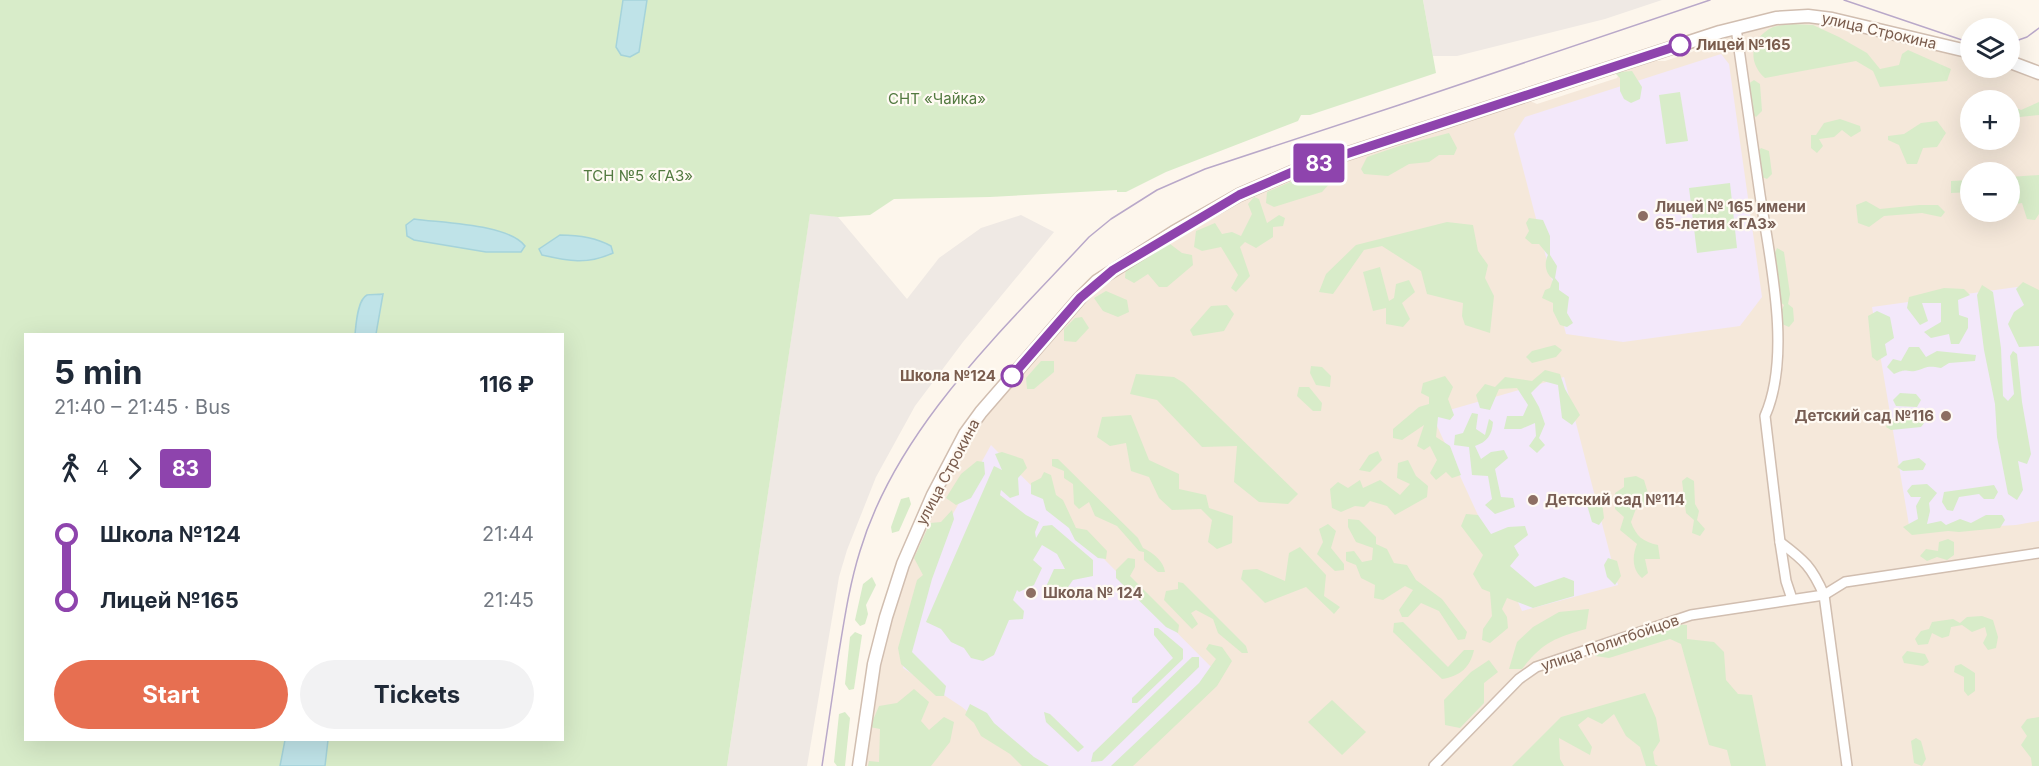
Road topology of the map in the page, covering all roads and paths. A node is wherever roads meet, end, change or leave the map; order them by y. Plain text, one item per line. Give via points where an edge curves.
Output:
1 (1736, 28) junction
2 (1960, 49) edge
3 (2020, 65) edge
4 (2039, 72) edge
5 (1780, 542) junction
6 (2039, 554) edge
7 (1824, 595) junction
8 (1792, 599) junction
9 (859, 766) edge
10 (1434, 766) edge
11 (1847, 766) edge

1 - 2 street, улица Строкина via 1776,18 1808,16
1 - 5 street via 1774,288 1777,378 1765,416
1 - 9 street, улица Строкина via 1297,170 1239,195 1097,281 981,412 933,495 903,564 886,617 874,664
3 - 4 street
5 - 7 street via 1815,573
5 - 8 street
6 - 7 street, улица Политбойцов via 1845,582
7 - 8 street, улица Политбойцов
7 - 11 street
8 - 10 street, улица Политбойцов via 1691,615 1536,667 1519,679

